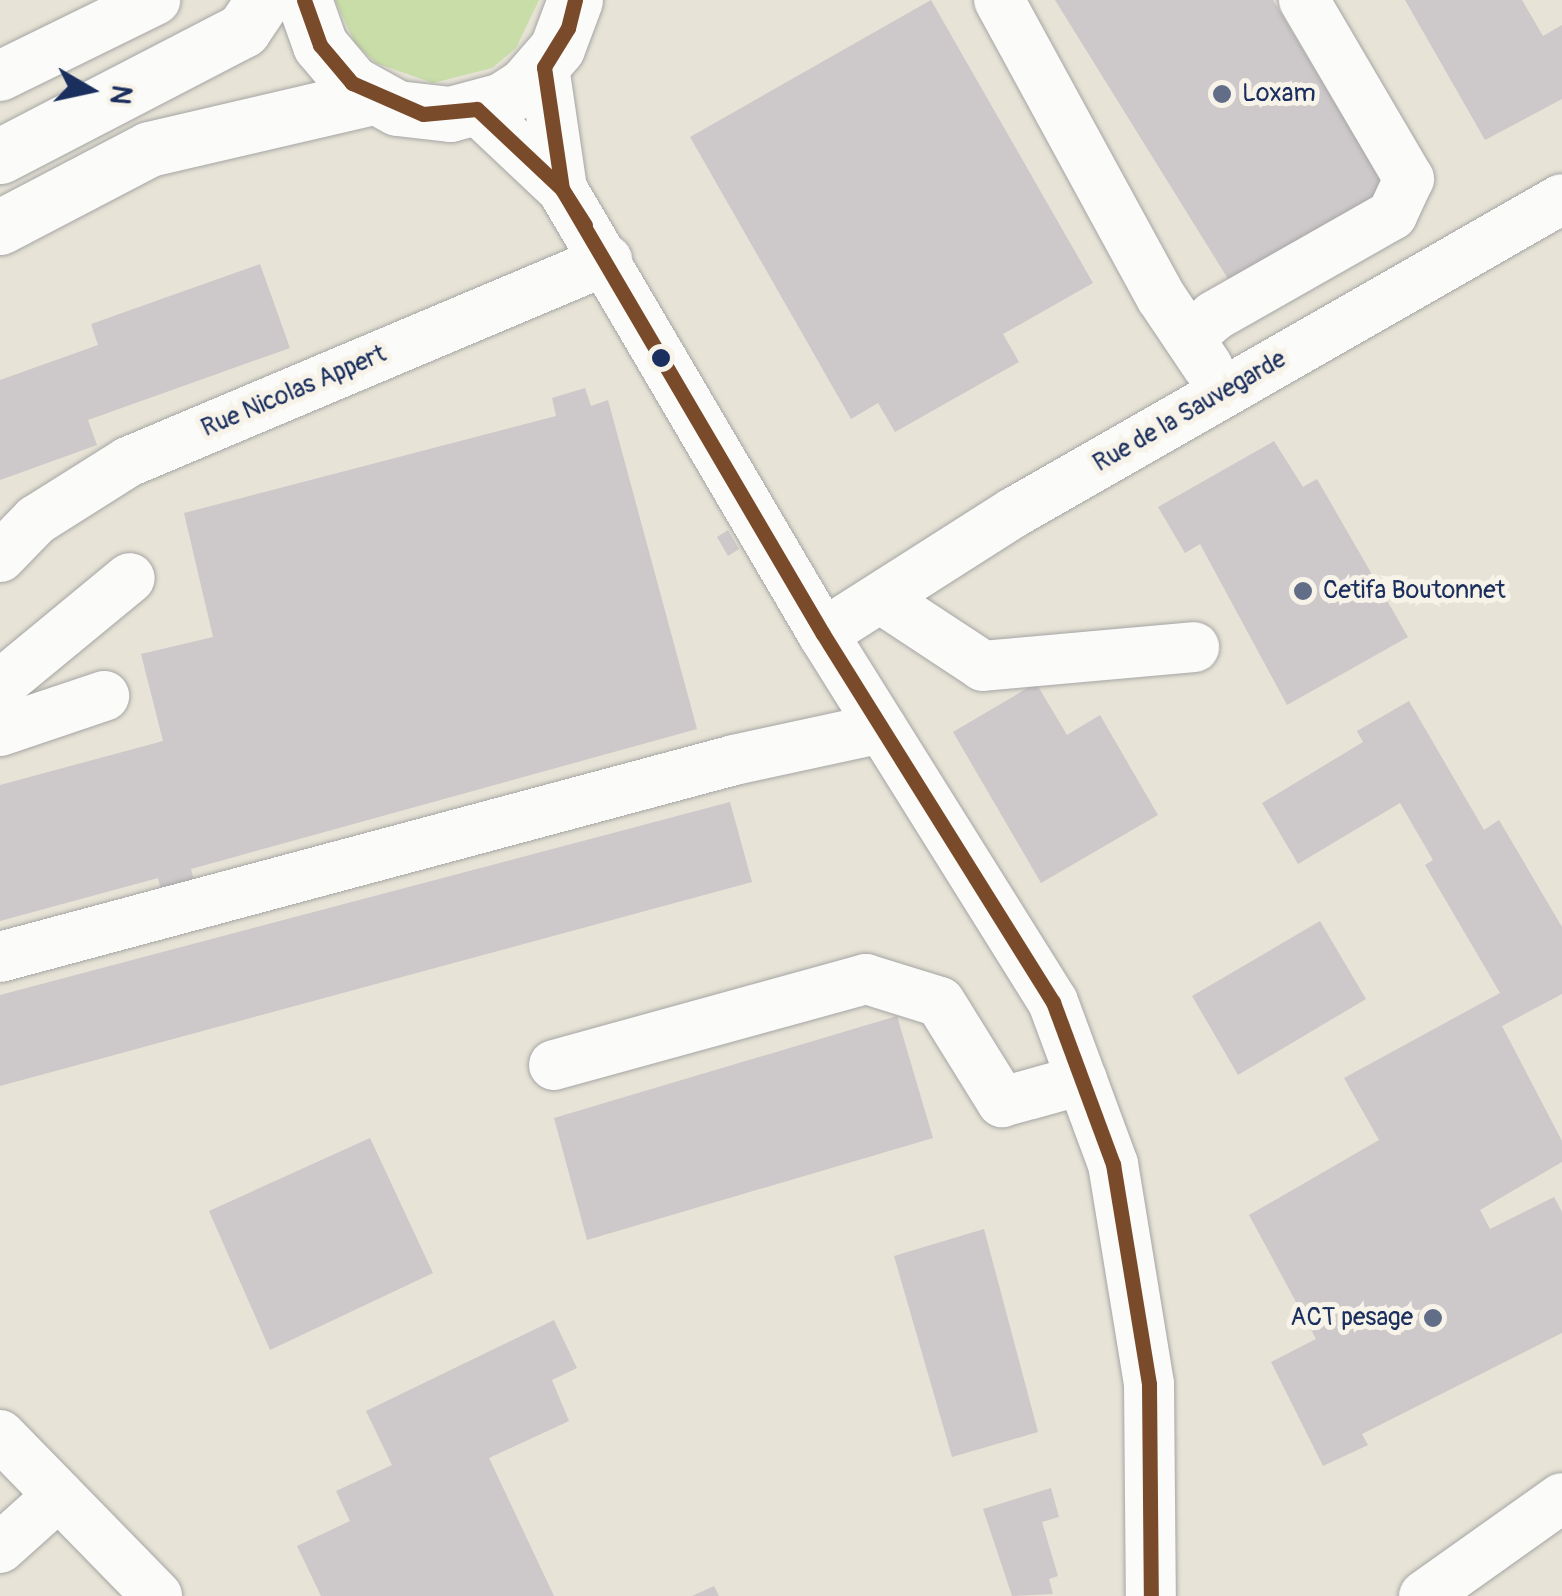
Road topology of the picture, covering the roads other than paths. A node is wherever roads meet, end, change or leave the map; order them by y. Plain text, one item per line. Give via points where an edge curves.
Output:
1 (155, 0) edge
2 (263, 0) edge
3 (304, 0) edge
4 (575, 0) edge
5 (998, 0) edge
6 (1304, 0) edge
7 (544, 67) junction
8 (0, 76) edge
9 (373, 97) junction
10 (477, 110) junction
11 (0, 156) edge
12 (562, 189) junction
13 (1562, 200) edge
14 (0, 227) edge
15 (607, 260) junction
16 (1189, 338) junction
17 (1225, 392) junction
18 (0, 557) edge
19 (130, 578) dead end
20 (880, 598) junction
21 (823, 634) junction
22 (1194, 647) dead end
23 (0, 685) edge
24 (104, 696) dead end
25 (882, 728) junction
26 (0, 731) edge
27 (0, 957) edge
28 (554, 1065) dead end
29 (1082, 1080) junction
30 (0, 1434) edge
31 (59, 1495) junction
32 (1562, 1498) edge
33 (0, 1548) edge
34 (157, 1596) edge
35 (1152, 1596) edge
36 (1424, 1596) edge

1 - 8 street
2 - 11 main road via 243,30
3 - 9 main road via 320,45
4 - 7 main road via 568,28
5 - 16 street
6 - 16 street via 1409,178 1392,215 1214,316
7 - 10 main road via 525,86
7 - 12 street
9 - 10 main road via 424,114
9 - 14 main road via 148,149
10 - 12 street
12 - 15 street
13 - 17 street, Rue de la Sauvegarde
15 - 18 street, Rue Nicolas Appert via 128,462 36,520
15 - 21 street
16 - 17 street
17 - 20 street, Rue de la Sauvegarde
19 - 23 street
20 - 21 street, Rue de la Sauvegarde
20 - 22 street via 984,666
21 - 25 street
24 - 26 street
25 - 27 street via 734,760
25 - 29 street via 1053,1002
28 - 29 street via 866,979 940,1002 1002,1102
29 - 35 street via 1112,1164 1149,1384
30 - 31 street
31 - 33 street
31 - 34 street
32 - 36 street

